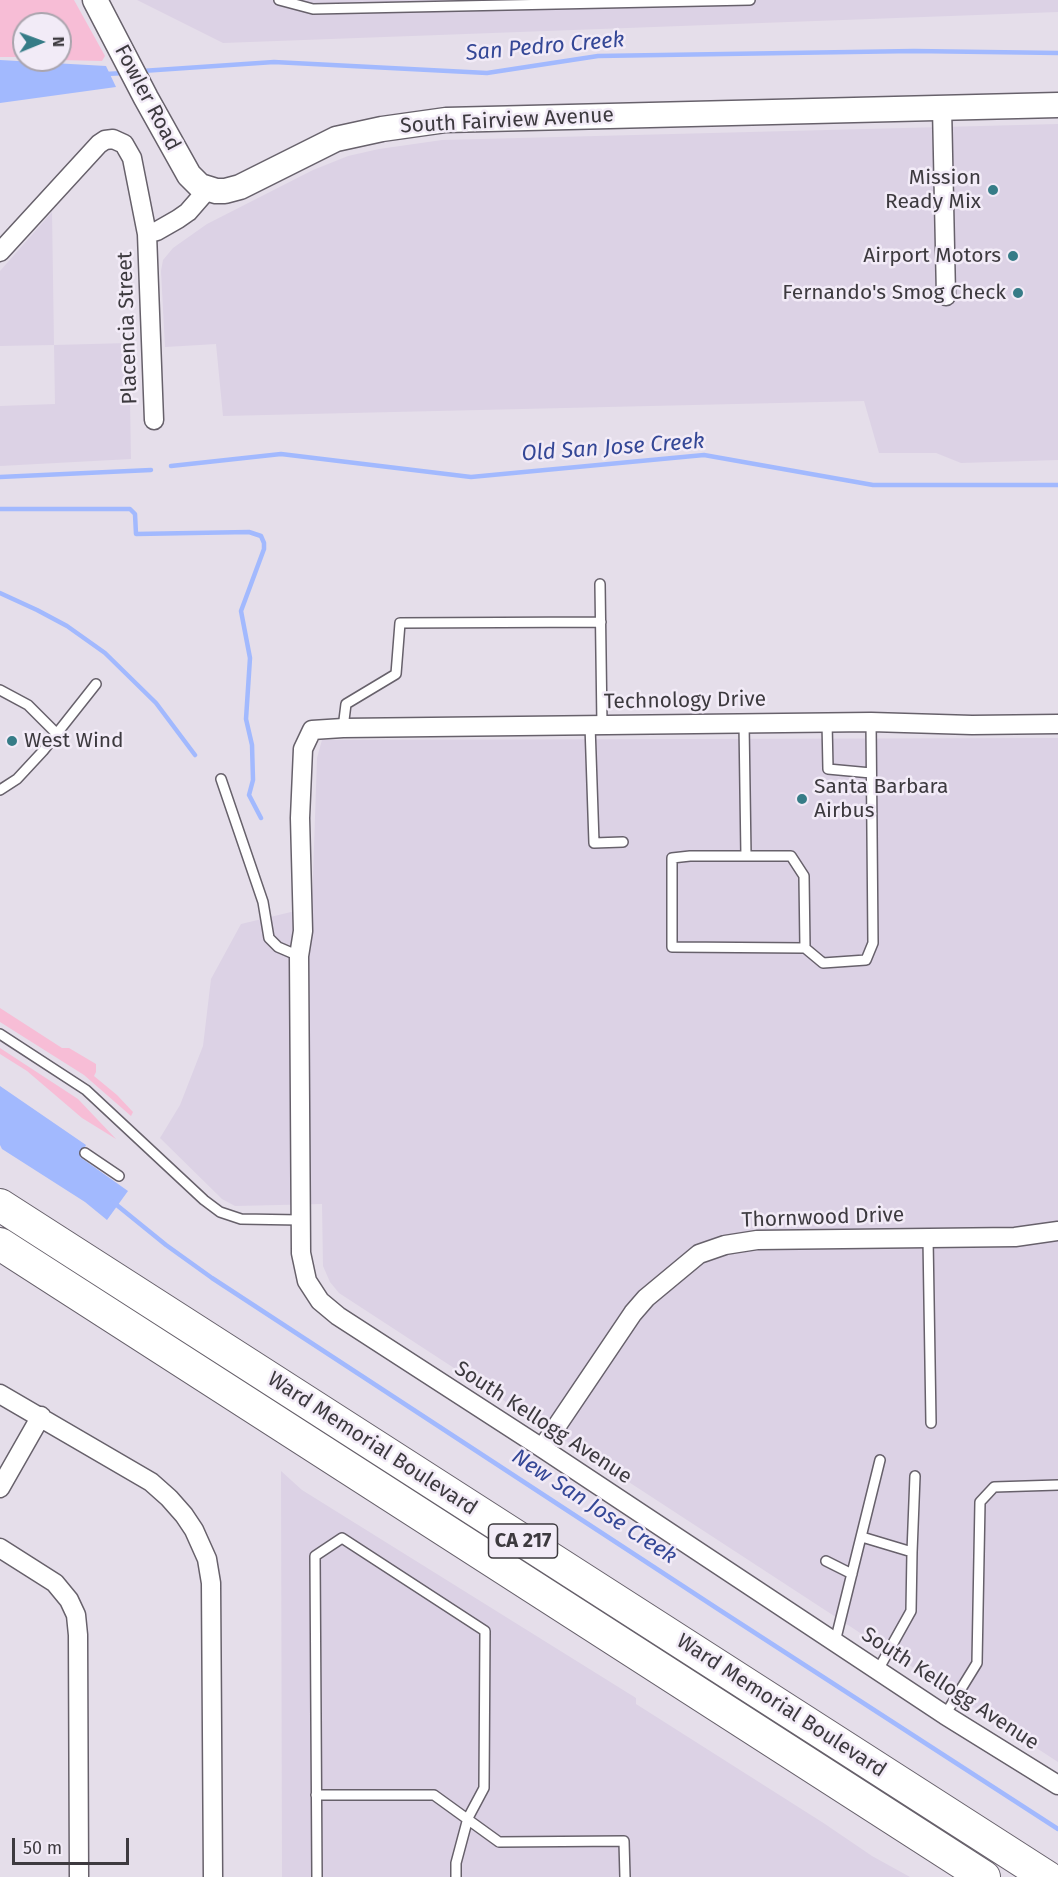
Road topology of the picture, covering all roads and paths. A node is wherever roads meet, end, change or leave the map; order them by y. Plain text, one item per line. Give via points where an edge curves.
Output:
1 (95, 0) edge
2 (279, 0) edge
3 (750, 0) edge
4 (1058, 105) edge
5 (942, 108) junction
6 (208, 189) junction
7 (147, 234) junction
8 (0, 252) edge
9 (946, 296) dead end
10 (154, 420) dead end
11 (600, 584) dead end
12 (601, 622) junction
13 (96, 684) dead end
14 (0, 690) edge
15 (828, 722) junction
16 (871, 722) junction
17 (744, 723) junction
18 (1058, 724) edge
19 (596, 725) junction
20 (343, 728) junction
21 (312, 730) joint
22 (56, 733) junction
23 (871, 773) junction
24 (221, 779) dead end
25 (0, 790) edge
26 (623, 842) dead end
27 (747, 856) junction
28 (805, 948) junction
29 (299, 956) junction
30 (0, 1034) edge
31 (85, 1153) dead end
32 (119, 1176) dead end
33 (0, 1205) edge
34 (300, 1220) junction
35 (1058, 1231) edge
36 (928, 1238) junction
37 (0, 1244) edge
38 (0, 1394) edge
39 (41, 1416) junction
40 (931, 1423) dead end
41 (542, 1448) junction
42 (880, 1460) dead end
43 (915, 1476) dead end
44 (1058, 1485) edge
45 (0, 1488) edge
46 (862, 1537) junction
47 (0, 1548) edge
48 (912, 1552) junction
49 (826, 1561) dead end
50 (852, 1574) junction
51 (835, 1642) junction
52 (878, 1670) junction
53 (945, 1715) junction
54 (1058, 1785) edge
55 (316, 1795) junction
56 (468, 1818) junction
57 (79, 1877) edge
58 (213, 1877) edge
59 (317, 1877) edge
60 (456, 1877) edge
61 (625, 1877) edge
62 (984, 1877) edge
63 (1047, 1877) edge

1 - 6 street, Fowler Road via 189,175
2 - 3 lane via 312,9
4 - 5 street, South Fairview Avenue
5 - 6 street, South Fairview Avenue via 446,120 336,139 232,190
5 - 9 street
6 - 7 street via 188,212
7 - 8 street via 130,152 122,142 109,139 99,144
7 - 10 street, Placencia Street
11 - 12 lane
12 - 19 lane
12 - 20 lane via 400,623 396,674 346,704
13 - 22 lane
14 - 22 lane via 28,705
15 - 16 street, Technology Drive
15 - 17 street, Technology Drive
15 - 23 lane via 828,768
16 - 18 street, Technology Drive
16 - 23 lane
17 - 19 street, Technology Drive
17 - 27 lane
19 - 20 street, Technology Drive
19 - 26 lane via 594,843
20 - 21 street, Technology Drive
21 - 29 street, South Kellogg Avenue via 303,749 303,931
22 - 25 lane via 17,779
23 - 28 lane via 873,943 866,960 824,963
24 - 29 lane via 262,902 269,938 278,947
27 - 28 lane via 791,856 804,876
27 - 28 lane via 672,858 672,947
29 - 34 street, South Kellogg Avenue
30 - 34 lane via 86,1090 220,1212 241,1219
31 - 32 lane
33 - 63 highway, Ward Memorial Boulevard / CA 217
34 - 41 street, South Kellogg Avenue via 303,1271 311,1289 328,1308
35 - 36 street, Thornwood Drive via 1016,1237
36 - 40 lane
36 - 41 street, Thornwood Drive via 757,1240 699,1254 633,1313
37 - 62 highway, Ward Memorial Boulevard / CA 217
38 - 39 street
39 - 45 street
39 - 58 street via 151,1482 184,1515 207,1559 211,1583
41 - 51 street, South Kellogg Avenue
42 - 46 lane
43 - 48 lane
44 - 53 lane via 994,1487 980,1502 977,1664
46 - 48 lane
46 - 50 lane
47 - 57 street via 55,1583 76,1615
48 - 52 lane via 911,1611
49 - 50 lane
50 - 51 lane
51 - 52 street, South Kellogg Avenue
52 - 53 street, South Kellogg Avenue
53 - 54 street, South Kellogg Avenue
55 - 56 lane via 434,1795
55 - 56 lane via 315,1556 342,1538 485,1631 484,1788
55 - 59 lane
56 - 60 lane
56 - 61 lane via 499,1842 624,1841

